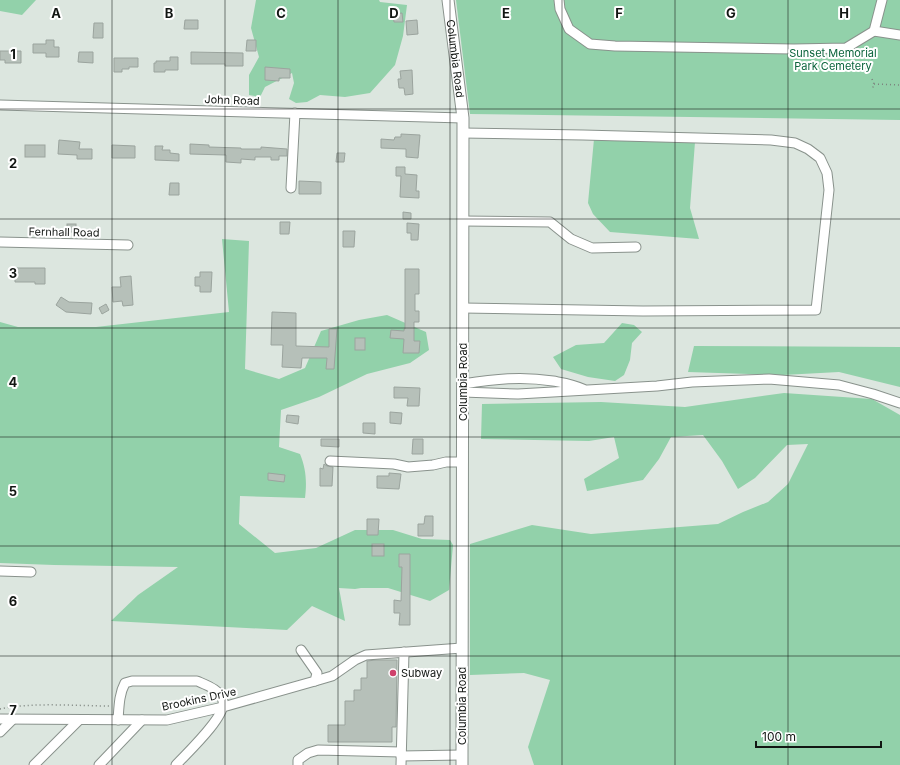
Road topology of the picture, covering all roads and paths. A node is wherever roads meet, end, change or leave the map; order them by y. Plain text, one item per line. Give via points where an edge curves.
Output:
1 (448, 0) edge
2 (559, 0) edge
3 (882, 0) edge
4 (874, 32) junction
5 (900, 35) edge
6 (872, 79) dead end
7 (874, 84) junction
8 (900, 85) edge
9 (872, 90) dead end
10 (0, 105) edge
11 (295, 113) junction
12 (463, 118) junction
13 (463, 133) junction
14 (292, 188) dead end
15 (463, 221) junction
16 (0, 242) edge
17 (128, 245) dead end
18 (636, 247) dead end
19 (463, 308) junction
20 (519, 378) junction
21 (463, 388) junction
22 (584, 390) junction
23 (518, 394) junction
24 (900, 403) edge
25 (330, 461) dead end
26 (463, 462) junction
27 (0, 571) edge
28 (31, 572) dead end
29 (462, 648) junction
30 (301, 650) dead end
31 (404, 652) junction
32 (316, 681) junction
33 (119, 706) junction
34 (223, 707) junction
35 (0, 709) edge
36 (0, 719) edge
37 (12, 720) junction
38 (79, 720) junction
39 (118, 720) junction
40 (142, 720) junction
41 (0, 732) edge
42 (401, 758) edge
43 (462, 760) edge
44 (34, 765) edge
45 (99, 765) edge
46 (176, 765) edge
47 (298, 765) edge

1 - 12 main road, Columbia Road
2 - 4 street via 569,29 590,44 778,49 846,48
3 - 4 street
4 - 5 street
6 - 7 path
7 - 8 path
7 - 9 path
10 - 11 street, John Road
11 - 12 street, John Road
11 - 14 street
12 - 13 main road, Columbia Road
13 - 15 main road, Columbia Road
13 - 19 street via 583,134 795,143 820,158 827,173 828,190 816,310
15 - 18 street via 550,222 571,238 592,248
15 - 19 main road, Columbia Road
16 - 17 street, Fernhall Road
19 - 21 main road, Columbia Road
20 - 21 street via 496,379
20 - 22 street via 574,384
20 - 23 street via 523,384
21 - 23 street
21 - 26 main road, Columbia Road
22 - 23 street
22 - 24 street via 769,379 839,385
25 - 26 street via 408,467
26 - 29 main road, Columbia Road
27 - 28 street
29 - 31 street, Brookins Drive
29 - 43 main road, Columbia Road
30 - 32 street via 317,673
31 - 32 street, Brookins Drive via 366,655 332,676
31 - 42 street
32 - 34 street, Brookins Drive
33 - 34 street via 125,683 197,681 218,692 223,700
33 - 35 path via 33,706
33 - 39 street
34 - 40 street, Brookins Drive via 167,720
34 - 46 street via 211,728
36 - 37 street, Brookins Drive
37 - 38 street, Brookins Drive
37 - 41 street
38 - 39 street, Brookins Drive
38 - 44 street
39 - 40 street, Brookins Drive
40 - 45 street
42 - 43 street
42 - 47 street via 318,750 298,760

